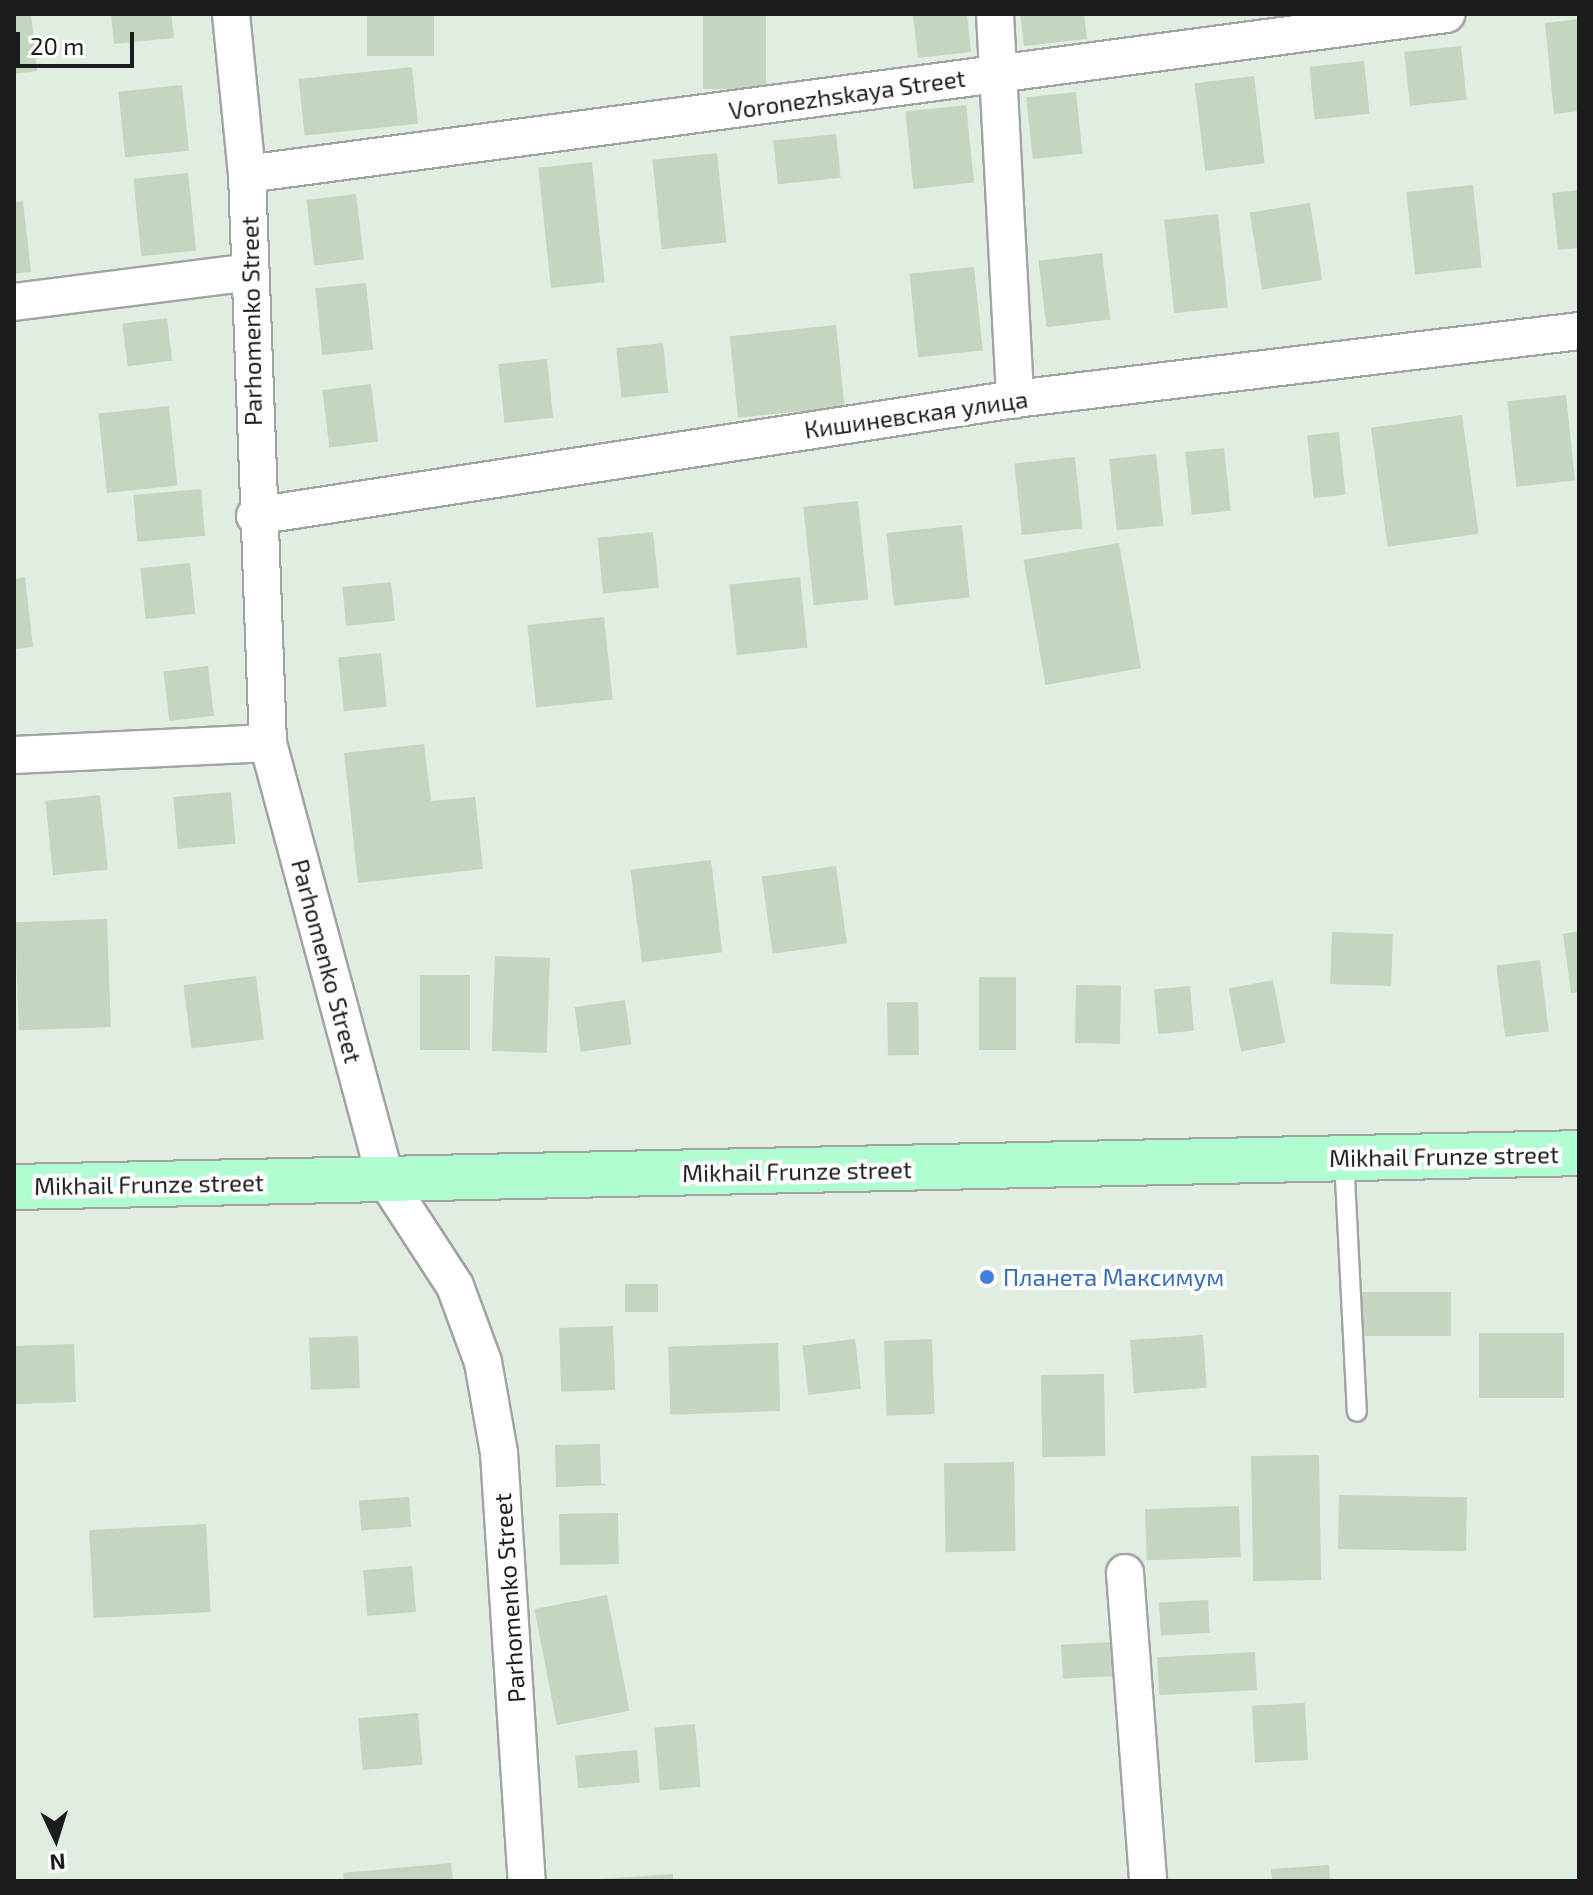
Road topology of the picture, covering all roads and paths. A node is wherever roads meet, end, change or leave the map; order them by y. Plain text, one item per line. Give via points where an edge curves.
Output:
1 (231, 14) edge
2 (995, 14) edge
3 (1446, 14) edge
4 (1000, 73) junction
5 (247, 174) junction
6 (250, 272) junction
7 (14, 302) edge
8 (1579, 331) edge
9 (1015, 399) junction
10 (255, 516) junction
11 (268, 743) junction
12 (14, 755) edge
13 (1579, 1153) edge
14 (1344, 1158) junction
15 (386, 1180) junction
16 (14, 1187) edge
17 (1357, 1412) dead end
18 (1125, 1573) dead end
19 (527, 1881) edge
20 (1148, 1881) edge

1 - 5 street, Parhomenko Street
2 - 4 street
3 - 4 street, Voronezhskaya Street
4 - 5 street, Voronezhskaya Street
4 - 9 street
5 - 6 street, Parhomenko Street
6 - 7 street
6 - 10 street, Parhomenko Street
8 - 9 street, Кишиневская улица
9 - 10 street, Кишиневская улица
10 - 11 street, Parhomenko Street
11 - 12 street
11 - 15 street, Parhomenko Street
13 - 14 main road, Mikhail Frunze street
14 - 15 main road, Mikhail Frunze street
14 - 17 lane
15 - 16 main road, Mikhail Frunze street
15 - 19 street, Parhomenko Street via 455,1286 483,1362 499,1453
18 - 20 street

